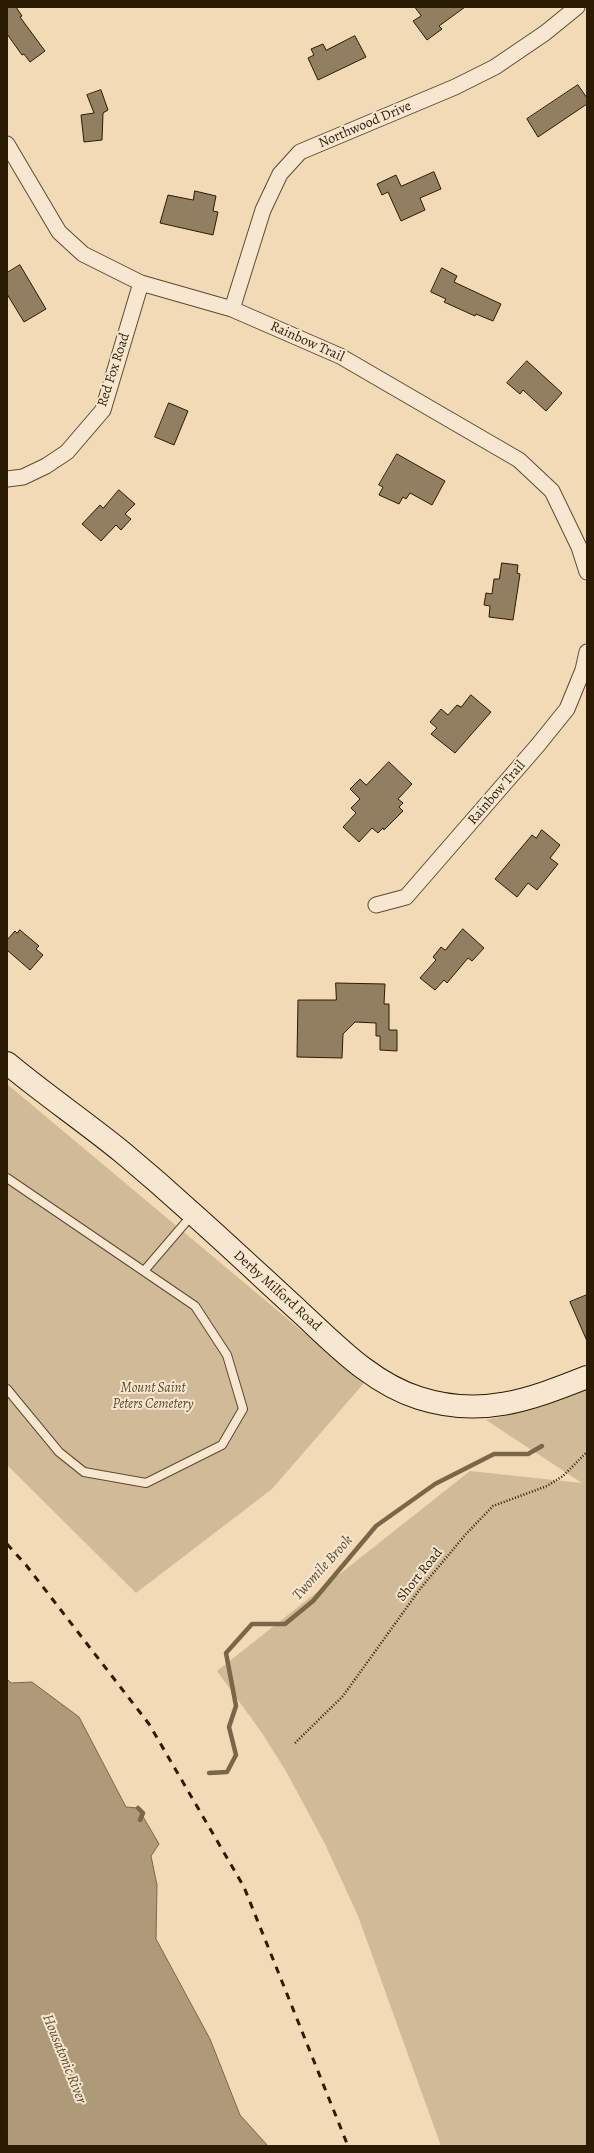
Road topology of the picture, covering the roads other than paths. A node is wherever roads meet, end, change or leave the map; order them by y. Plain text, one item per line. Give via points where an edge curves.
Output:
1 (577, 7) edge
2 (7, 144) edge
3 (141, 283) junction
4 (232, 309) junction
5 (7, 479) edge
6 (587, 572) edge
7 (587, 652) edge
8 (376, 905) dead end
9 (7, 1063) edge
10 (7, 1178) edge
11 (193, 1214) junction
12 (144, 1272) junction
13 (587, 1377) edge
14 (7, 1389) edge

1 - 4 street, Northwood Drive via 545,33 495,67 455,87 300,152 280,174 263,210
2 - 3 street, Rainbow Trail via 60,232 83,254
3 - 4 street, Rainbow Trail
3 - 5 street, Red Fox Road via 103,410 67,452 46,466
4 - 6 street, Rainbow Trail via 340,356 519,460 552,490 580,547
7 - 8 street, Rainbow Trail via 583,670 567,709 538,746 406,898
9 - 11 main road, Derby Milford Road via 122,1153
10 - 12 lane
11 - 12 lane
11 - 13 main road, Derby Milford Road via 362,1367 386,1384 405,1393 439,1404 484,1407 507,1405
12 - 14 lane via 195,1306 227,1355 243,1409 222,1445 146,1483 84,1472 59,1452

